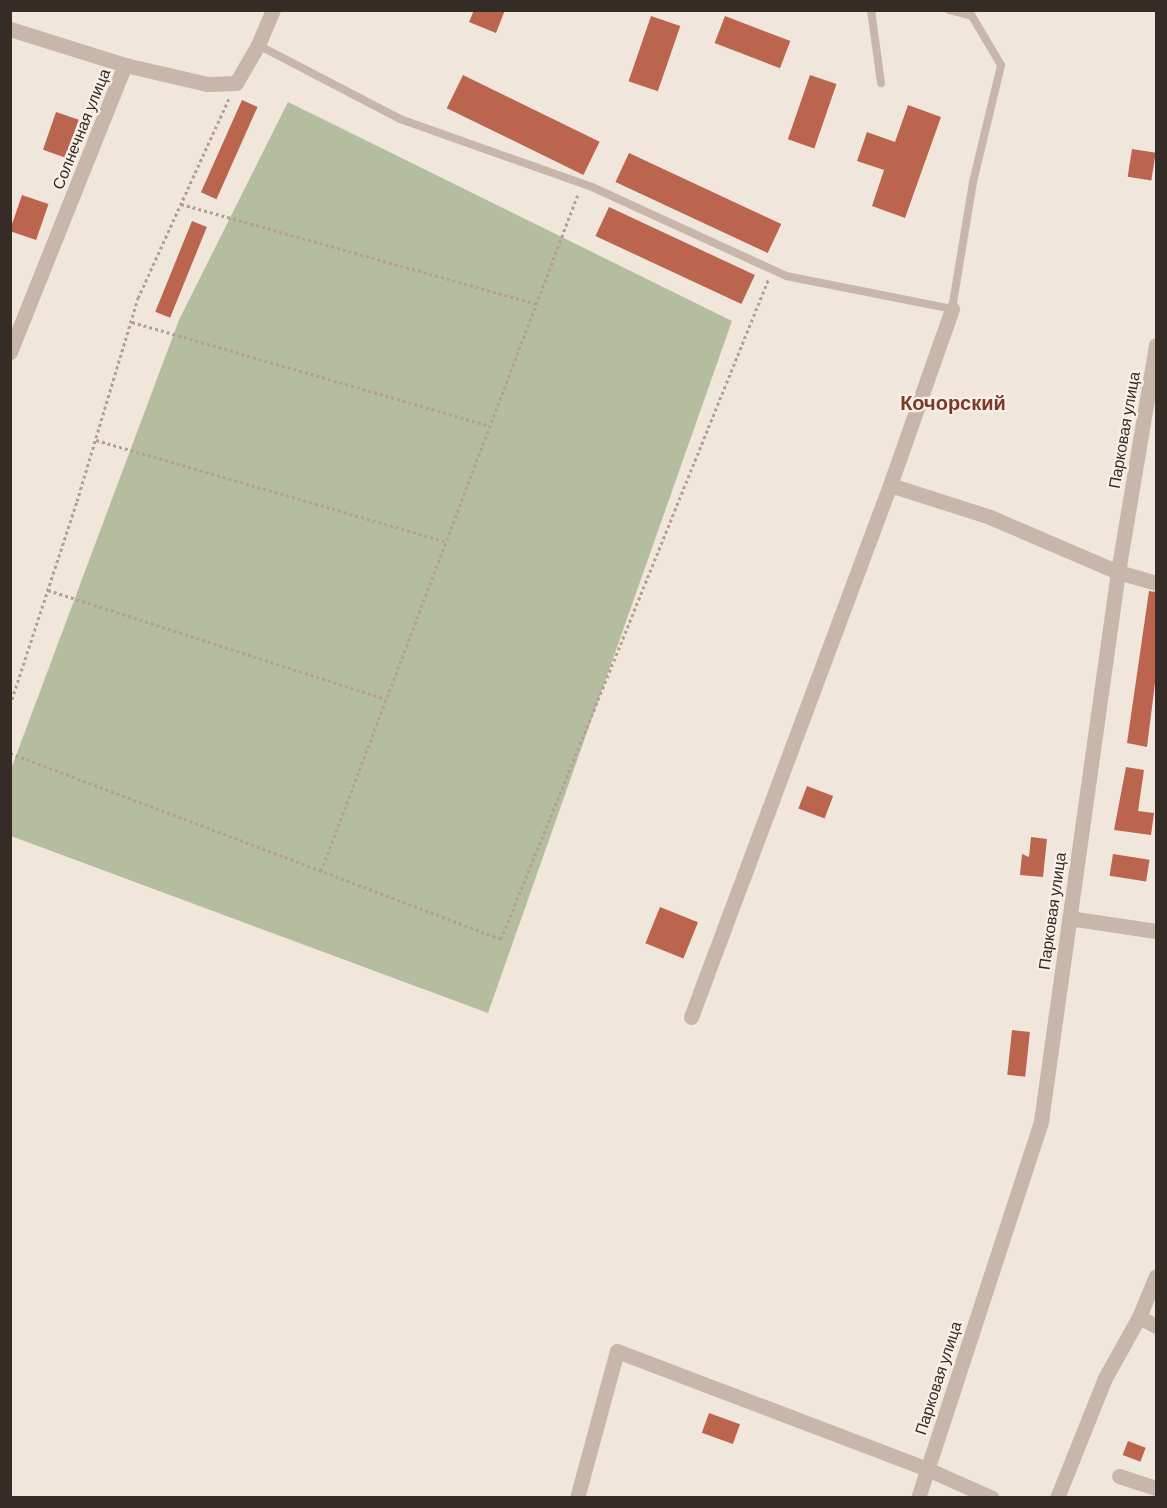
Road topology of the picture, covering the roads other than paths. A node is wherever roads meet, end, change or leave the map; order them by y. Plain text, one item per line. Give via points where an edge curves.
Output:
1 (273, 10) edge
2 (871, 10) edge
3 (949, 10) edge
4 (10, 29) edge
5 (258, 45) junction
6 (125, 65) junction
7 (881, 83) dead end
8 (952, 309) junction
9 (1156, 345) edge
10 (10, 352) edge
11 (890, 485) junction
12 (1118, 572) junction
13 (1156, 583) edge
14 (1070, 918) junction
15 (1156, 931) edge
16 (691, 1017) dead end
17 (1156, 1276) edge
18 (1139, 1317) junction
19 (1156, 1326) edge
20 (927, 1468) junction
21 (1119, 1476) dead end
22 (1156, 1488) edge
23 (577, 1497) edge
24 (918, 1497) edge
25 (992, 1497) edge
26 (1057, 1497) edge

1 - 5 street
2 - 7 lane
3 - 8 lane via 972,16 1001,64 973,182
4 - 6 street
5 - 6 street, Солнечная улица via 236,83 207,84
5 - 8 lane via 400,119 582,183 786,276
6 - 10 street, Солнечная улица
8 - 11 street
9 - 12 street, Парковая улица
11 - 12 street via 990,517
11 - 16 street
12 - 13 street
12 - 14 street, Парковая улица
14 - 15 street
14 - 20 street, Парковая улица via 1041,1120
17 - 18 street
18 - 19 street
18 - 26 street via 1105,1378
20 - 23 street via 617,1351
20 - 24 street, Парковая улица
20 - 25 street
21 - 22 street

